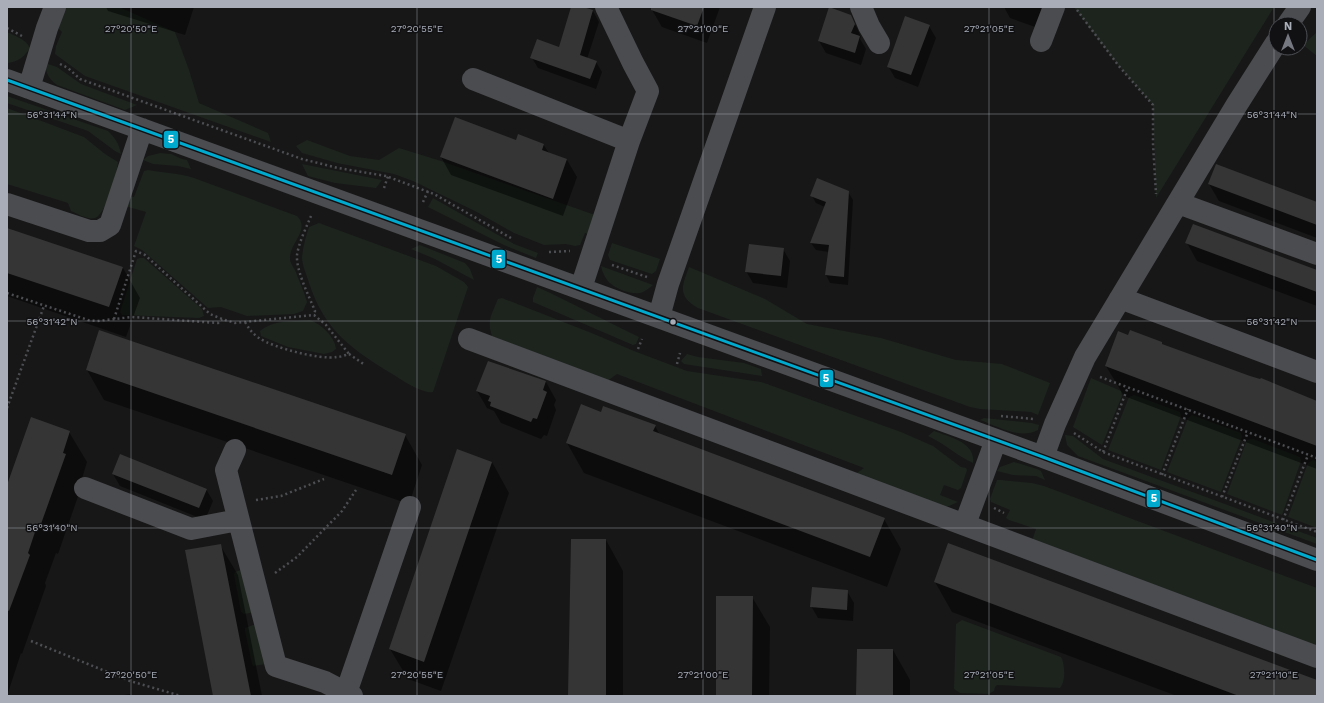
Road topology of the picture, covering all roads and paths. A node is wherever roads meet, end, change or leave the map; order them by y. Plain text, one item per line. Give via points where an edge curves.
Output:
1 (55, 7) edge
2 (606, 7) edge
3 (765, 7) edge
4 (861, 7) edge
5 (1054, 7) edge
6 (1074, 7) edge
7 (1300, 7) edge
8 (1294, 16) edge
9 (7, 28) edge
10 (1041, 41) dead end
11 (43, 42) junction
12 (878, 43) dead end
13 (1268, 56) edge
14 (473, 79) dead end
15 (7, 80) edge
16 (29, 88) junction
17 (142, 130) junction
18 (629, 141) junction
19 (388, 176) junction
20 (384, 188) dead end
21 (428, 191) junction
22 (1156, 198) dead end
23 (423, 202) dead end
24 (1178, 203) junction
25 (7, 204) edge
26 (311, 216) dead end
27 (517, 242) dead end
28 (545, 252) dead end
29 (1317, 254) edge
30 (591, 257) junction
31 (668, 284) junction
32 (581, 288) junction
33 (7, 293) edge
34 (1120, 298) junction
35 (44, 306) junction
36 (314, 315) junction
37 (659, 317) junction
38 (114, 319) junction
39 (222, 319) junction
40 (245, 322) junction
41 (469, 339) dead end
42 (642, 339) dead end
43 (638, 349) dead end
44 (680, 353) dead end
45 (349, 354) junction
46 (677, 364) dead end
47 (365, 365) dead end
48 (1317, 372) edge
49 (1093, 374) dead end
50 (1128, 387) junction
51 (7, 408) edge
52 (1188, 409) junction
53 (1055, 424) junction
54 (1248, 432) junction
55 (996, 440) junction
56 (235, 450) dead end
57 (1103, 452) junction
58 (1308, 455) junction
59 (1043, 457) junction
60 (1317, 458) edge
61 (1162, 474) junction
62 (324, 479) dead end
63 (84, 488) dead end
64 (356, 490) dead end
65 (1222, 497) junction
66 (254, 500) dead end
67 (410, 507) dead end
68 (238, 520) junction
69 (1283, 520) junction
70 (965, 524) junction
71 (1317, 532) edge
72 (1317, 560) edge
73 (256, 587) junction
74 (31, 641) dead end
75 (1317, 657) edge
76 (349, 695) edge
77 (181, 696) edge

1 - 11 street
2 - 18 street via 648,91
3 - 31 street
4 - 12 street
5 - 10 street
6 - 22 path via 1118,66 1153,105
7 - 8 street
9 - 11 path via 29,40
11 - 16 street
11 - 19 path via 53,45 50,58 52,60 80,78 302,158 338,168
13 - 24 street
14 - 18 street
15 - 16 street
16 - 17 street
17 - 25 street via 110,225 100,231 89,231
17 - 32 street
18 - 30 street
19 - 20 path
19 - 21 path
21 - 23 path
21 - 27 path
24 - 29 street
24 - 34 street
26 - 36 path via 297,256 315,311
28 - 30 path via 577,251
30 - 31 path
30 - 32 street
31 - 37 street
32 - 37 street
33 - 35 path
34 - 48 street
34 - 53 street via 1085,357
35 - 38 path via 88,320
35 - 51 path
36 - 40 path
36 - 45 path via 326,325
37 - 55 street
38 - 39 path via 132,317 218,323
38 - 39 path via 136,251 145,255 210,314
39 - 40 path via 235,323
40 - 45 path via 260,339 276,346 314,357 336,358
41 - 70 street
42 - 43 path
44 - 46 path
45 - 47 path
49 - 50 path
50 - 52 path
50 - 57 path
52 - 54 path
52 - 61 path
53 - 57 path via 1080,436
53 - 59 street
54 - 58 path
54 - 65 path
55 - 59 street
55 - 70 street
56 - 68 street via 226,470
57 - 61 path
58 - 60 path
58 - 69 path
59 - 72 street
61 - 65 path
62 - 66 path via 281,496
63 - 68 street via 191,528
64 - 73 path via 342,511 297,557
65 - 69 path
67 - 76 street
68 - 73 street
69 - 71 path
70 - 75 street
73 - 76 street via 276,666 325,682
74 - 77 path via 130,681

